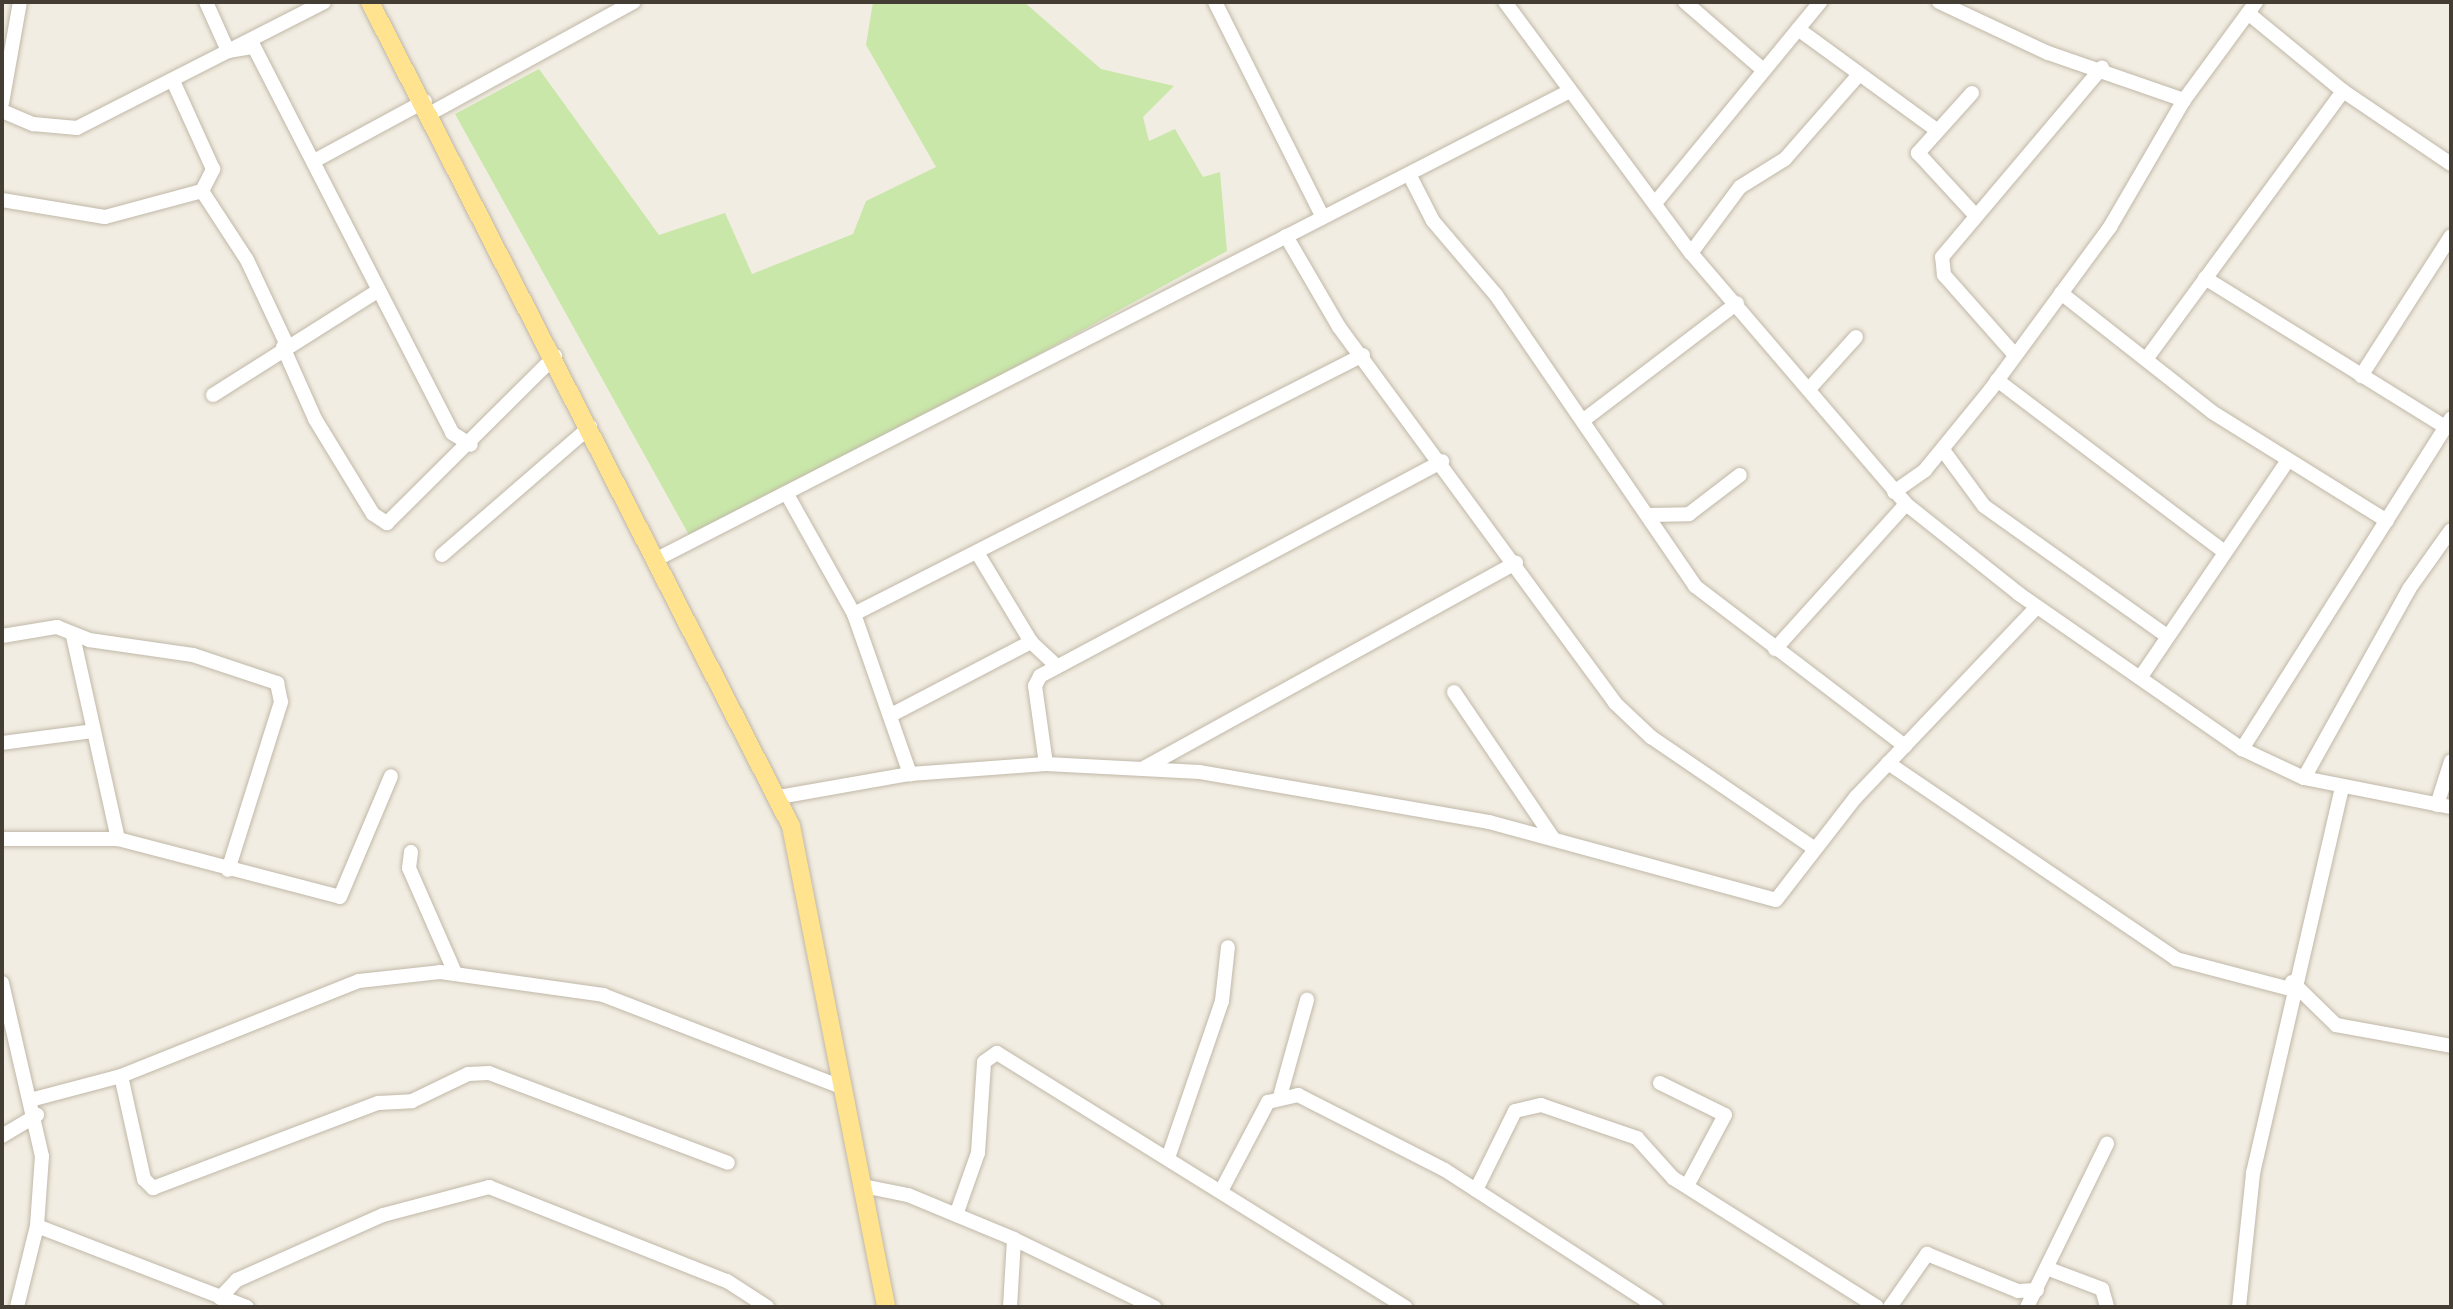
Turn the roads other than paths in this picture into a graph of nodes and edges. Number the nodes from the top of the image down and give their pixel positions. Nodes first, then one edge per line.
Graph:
1 (20, 2) edge
2 (206, 2) edge
3 (324, 2) edge
4 (370, 2) edge
5 (634, 2) edge
6 (1215, 2) edge
7 (1505, 2) edge
8 (1685, 2) edge
9 (1820, 2) edge
10 (1939, 2) edge
11 (2252, 7) edge
12 (1798, 29) junction
13 (228, 51) junction
14 (2102, 68) junction
15 (1762, 69) junction
16 (1856, 78) junction
17 (174, 83) junction
18 (1570, 91) junction
19 (2343, 91) junction
20 (1972, 93) dead end
21 (2184, 100) junction
22 (2, 103) edge
23 (428, 107) junction
24 (2, 111) edge
25 (1935, 129) junction
26 (314, 161) junction
27 (2451, 164) edge
28 (1411, 178) junction
29 (202, 191) junction
30 (2, 200) edge
31 (1656, 202) junction
32 (1975, 215) junction
33 (1322, 216) junction
34 (1286, 236) junction
35 (2451, 236) edge
36 (1691, 253) junction
37 (2205, 278) junction
38 (376, 292) junction
39 (2061, 293) junction
40 (1737, 303) junction
41 (1856, 337) dead end
42 (285, 345) junction
43 (2014, 354) junction
44 (1363, 355) junction
45 (555, 356) junction
46 (2147, 358) junction
47 (2361, 376) junction
48 (1997, 380) junction
49 (1809, 389) junction
50 (213, 395) dead end
51 (1585, 419) junction
52 (2448, 422) edge
53 (590, 427) junction
54 (471, 445) junction
55 (1943, 450) junction
56 (1442, 461) junction
57 (2287, 462) junction
58 (1740, 475) dead end
59 (1894, 492) junction
60 (788, 496) junction
61 (1906, 504) junction
62 (1650, 515) junction
63 (2387, 521) junction
64 (2451, 530) edge
65 (2223, 551) junction
66 (978, 554) junction
67 (442, 555) dead end
68 (655, 560) junction
69 (1516, 563) junction
70 (2037, 607) junction
71 (854, 614) junction
72 (2, 636) edge
73 (73, 636) junction
74 (2167, 636) junction
75 (1031, 642) junction
76 (1775, 649) junction
77 (1057, 666) junction
78 (2140, 678) junction
79 (1454, 692) dead end
80 (893, 714) junction
81 (93, 731) junction
82 (2, 743) edge
83 (1905, 746) junction
84 (2242, 749) junction
85 (2451, 761) edge
86 (1888, 763) junction
87 (1046, 764) junction
88 (1143, 768) junction
89 (910, 774) junction
90 (391, 776) dead end
91 (2304, 778) junction
92 (2342, 788) junction
93 (779, 797) junction
94 (2444, 806) edge
95 (1552, 837) junction
96 (2, 839) edge
97 (118, 839) junction
98 (1814, 848) junction
99 (411, 852) dead end
100 (228, 870) junction
101 (1228, 947) dead end
102 (455, 973) junction
103 (2, 983) edge
104 (2291, 985) junction
105 (1307, 1000) dead end
106 (2451, 1046) edge
107 (121, 1076) junction
108 (1660, 1083) dead end
109 (842, 1087) junction
110 (1281, 1093) junction
111 (34, 1099) junction
112 (37, 1115) junction
113 (2, 1136) edge
114 (2107, 1144) dead end
115 (1168, 1158) junction
116 (728, 1163) dead end
117 (1688, 1184) junction
118 (863, 1186) junction
119 (1476, 1190) junction
120 (1221, 1191) junction
121 (956, 1215) junction
122 (37, 1226) junction
123 (1014, 1239) junction
124 (2049, 1269) junction
125 (2037, 1290) junction
126 (220, 1298) junction
127 (17, 1307) edge
128 (247, 1307) edge
129 (767, 1307) edge
130 (886, 1307) edge
131 (1010, 1307) edge
132 (1154, 1307) edge
133 (1405, 1307) edge
134 (1656, 1307) edge
135 (1877, 1307) edge
136 (1890, 1307) edge
137 (2027, 1307) edge
138 (2107, 1307) edge
139 (2239, 1307) edge

1 - 22 street
2 - 13 street
3 - 13 street
4 - 23 main road
5 - 23 street
6 - 33 street
7 - 18 street
8 - 15 street
9 - 12 street
10 - 14 street
11 - 19 street
11 - 21 street
12 - 15 street
12 - 16 street
13 - 17 street
13 - 26 street
14 - 21 street
14 - 32 street
15 - 31 street
16 - 25 street
16 - 36 street
17 - 24 street
17 - 29 street
18 - 28 street
18 - 31 street
19 - 27 street
19 - 37 street
20 - 25 street
21 - 39 street
23 - 26 street
23 - 45 main road
25 - 32 street
26 - 38 street
28 - 33 street
28 - 51 street
29 - 30 street
29 - 42 street
31 - 36 street
32 - 43 street
33 - 34 street
34 - 44 street
34 - 60 street
35 - 47 street
36 - 40 street
37 - 46 street
37 - 47 street
38 - 42 street
38 - 54 street
39 - 43 street
39 - 46 street
40 - 49 street
40 - 51 street
41 - 49 street
42 - 50 street
42 - 54 street
43 - 48 street
44 - 56 street
44 - 66 street
45 - 53 main road
45 - 54 street
46 - 57 street
47 - 52 street
48 - 55 street
48 - 65 street
49 - 59 street
51 - 62 street
52 - 63 street
53 - 67 street
53 - 68 main road
55 - 59 street
55 - 74 street
56 - 69 street
56 - 77 street
57 - 63 street
57 - 65 street
58 - 62 street
59 - 61 street
60 - 68 street
60 - 71 street
61 - 70 street
61 - 76 street
62 - 76 street
63 - 84 street
64 - 91 street
65 - 74 street
66 - 71 street
66 - 75 street
68 - 93 main road
69 - 88 street
69 - 98 street
70 - 78 street
70 - 83 street
71 - 80 street
72 - 73 street
73 - 81 street
73 - 100 street
74 - 78 street
75 - 77 street
75 - 80 street
76 - 83 street
77 - 87 street
78 - 84 street
79 - 95 street
80 - 89 street
81 - 82 street
81 - 97 street
83 - 86 street
84 - 91 street
85 - 94 street
86 - 98 street
86 - 104 street
87 - 88 street
87 - 89 street
88 - 95 street
89 - 93 street
90 - 100 street
91 - 92 street
92 - 94 street
92 - 104 street
93 - 109 main road
95 - 98 street
96 - 97 street
97 - 100 street
99 - 102 street
101 - 115 street
102 - 107 street
102 - 109 street
103 - 111 street
104 - 106 street
104 - 139 street
105 - 110 street
107 - 111 street
107 - 116 street
108 - 117 street
109 - 118 main road
110 - 119 street
110 - 120 street
111 - 112 street
112 - 113 street
112 - 122 street
114 - 124 street
115 - 120 street
115 - 121 street
117 - 119 street
117 - 135 street
118 - 121 street
118 - 130 main road
119 - 134 street
120 - 133 street
121 - 123 street
122 - 126 street
122 - 127 street
123 - 131 street
123 - 132 street
124 - 125 street
124 - 138 street
125 - 136 street
125 - 137 street
126 - 128 street
126 - 129 street

